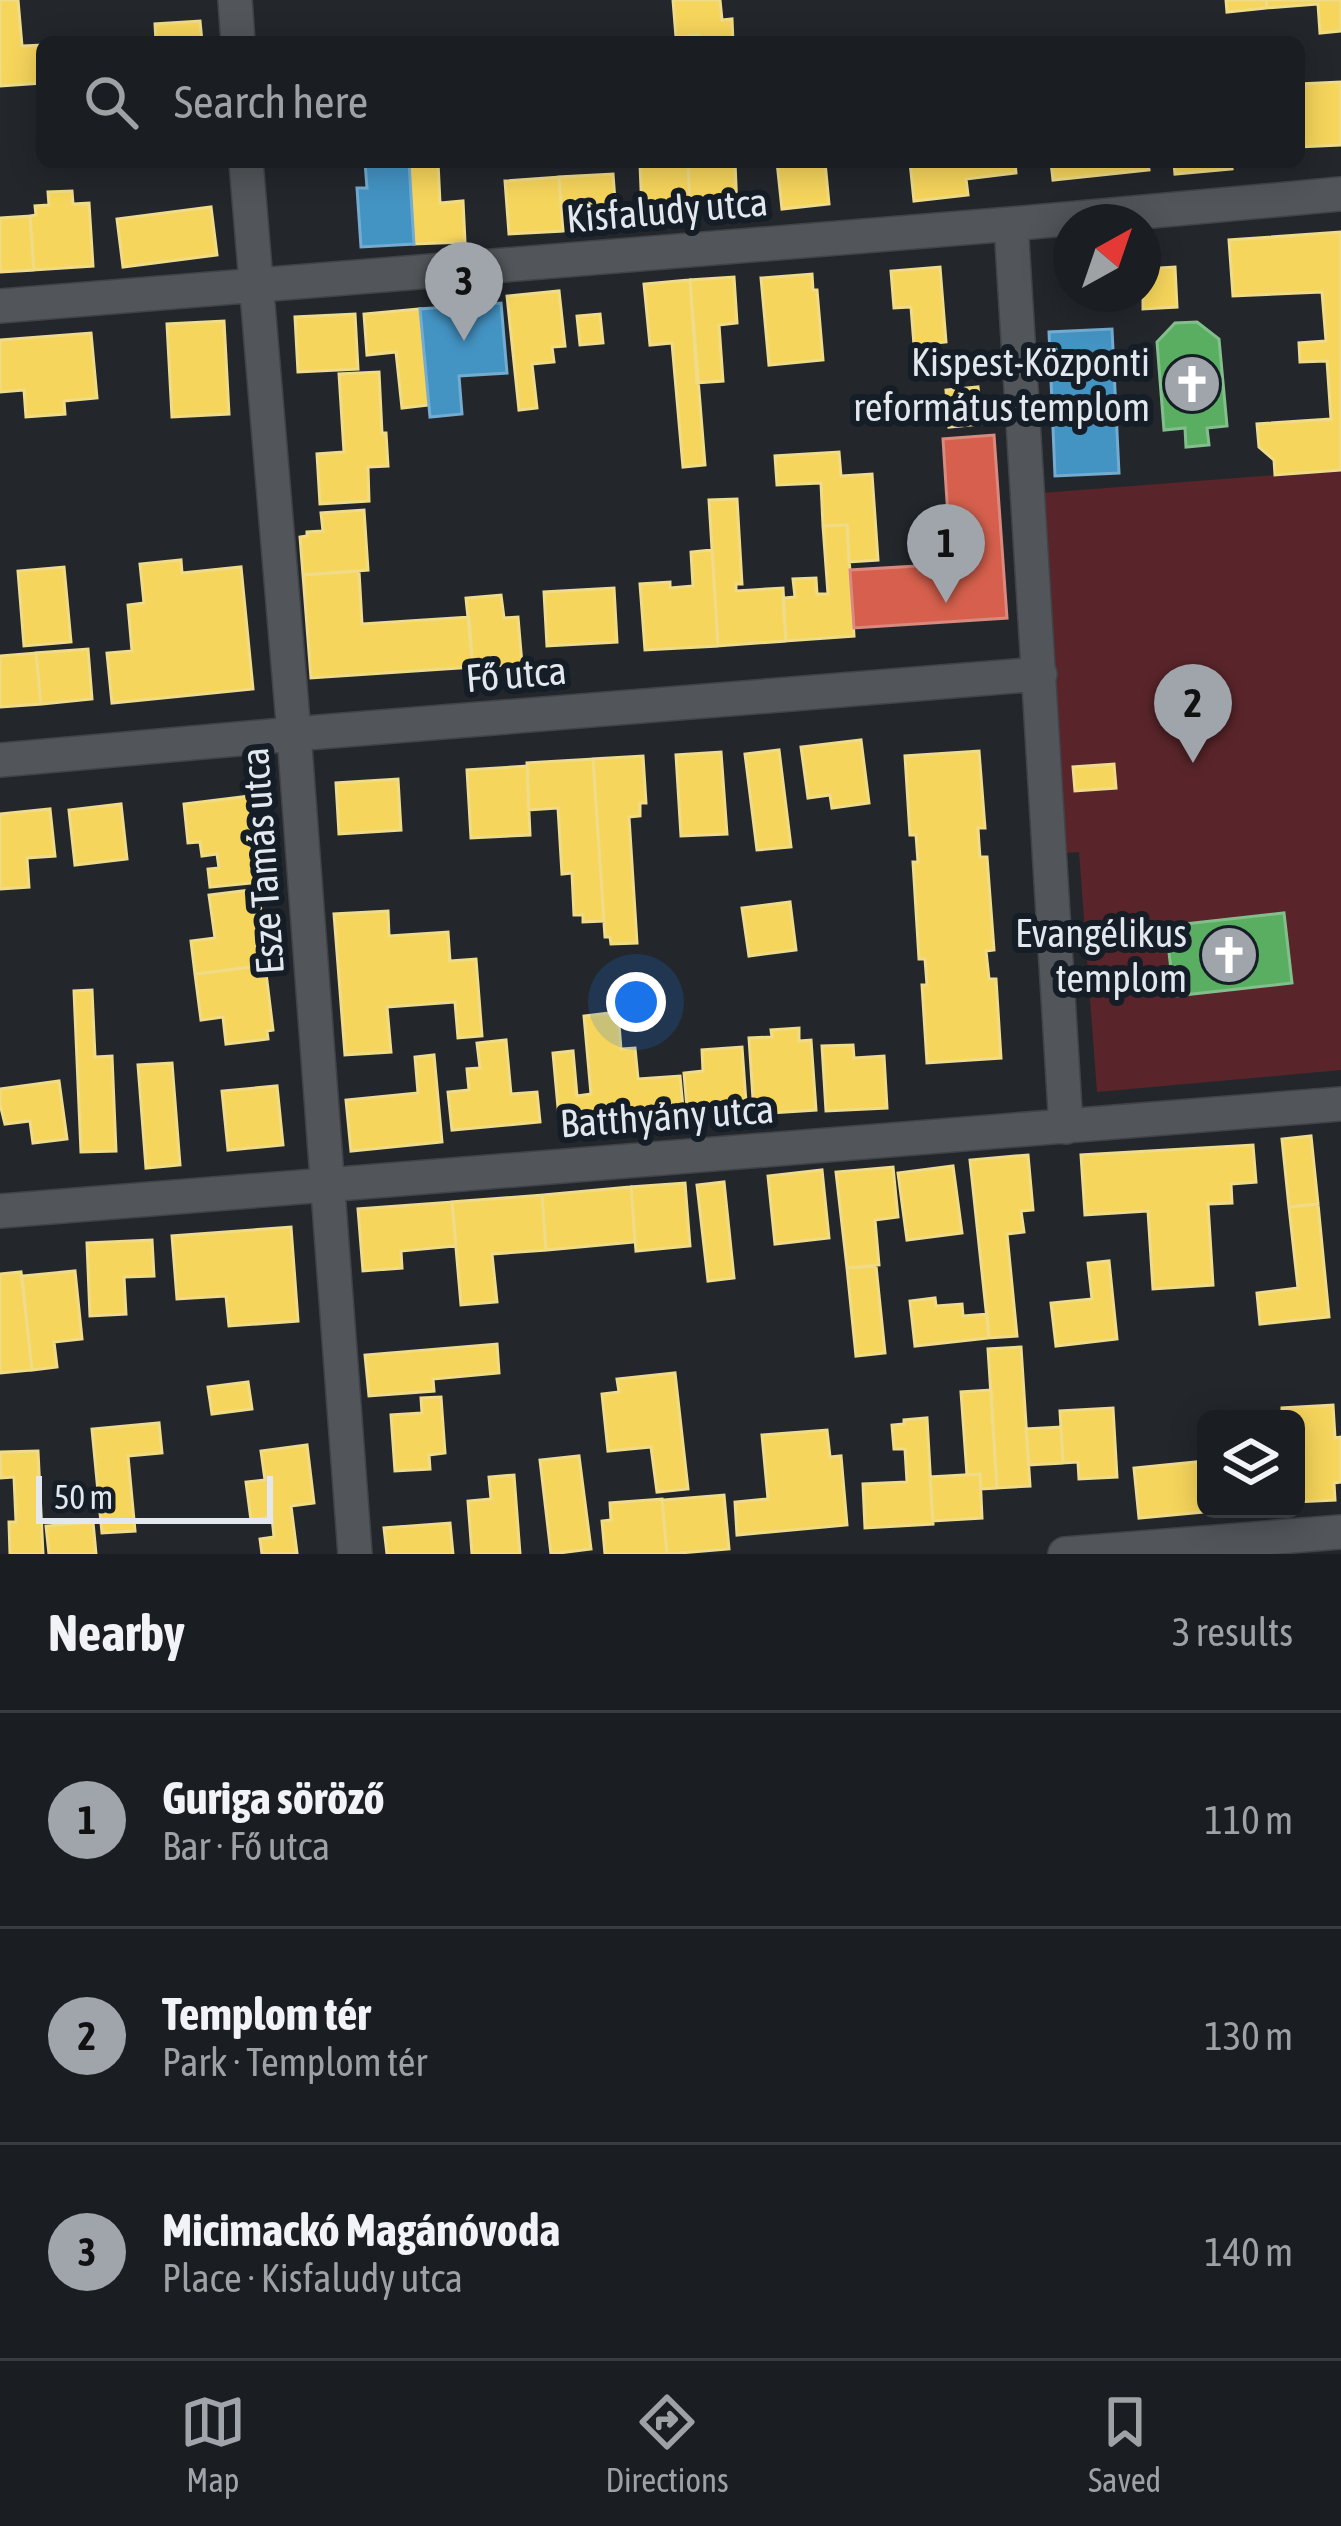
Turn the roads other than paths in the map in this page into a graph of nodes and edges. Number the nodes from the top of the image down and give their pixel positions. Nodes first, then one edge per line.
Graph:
1 (235, 0) edge
2 (238, 36) edge
3 (246, 168) edge
4 (1341, 194) edge
5 (1011, 224) junction
6 (254, 286) junction
7 (0, 306) edge
8 (1040, 674) junction
9 (295, 734) junction
10 (0, 760) edge
11 (1341, 1104) edge
12 (1066, 1127) junction
13 (328, 1184) junction
14 (0, 1211) edge
15 (1341, 1532) edge
16 (355, 1554) edge
17 (1065, 1554) edge

1 - 2 street
3 - 6 street, Esze Tamás utca
4 - 5 street, Kisfaludy utca
5 - 6 street, Kisfaludy utca
5 - 8 street
6 - 7 street, Kisfaludy utca
6 - 9 street, Esze Tamás utca
8 - 9 street, Fő utca
8 - 12 street
9 - 10 street, Fő utca
9 - 13 street, Esze Tamás utca
11 - 12 street, Batthyány utca
12 - 13 street, Batthyány utca
13 - 14 street, Batthyány utca
13 - 16 street, Esze Tamás utca
15 - 17 street

